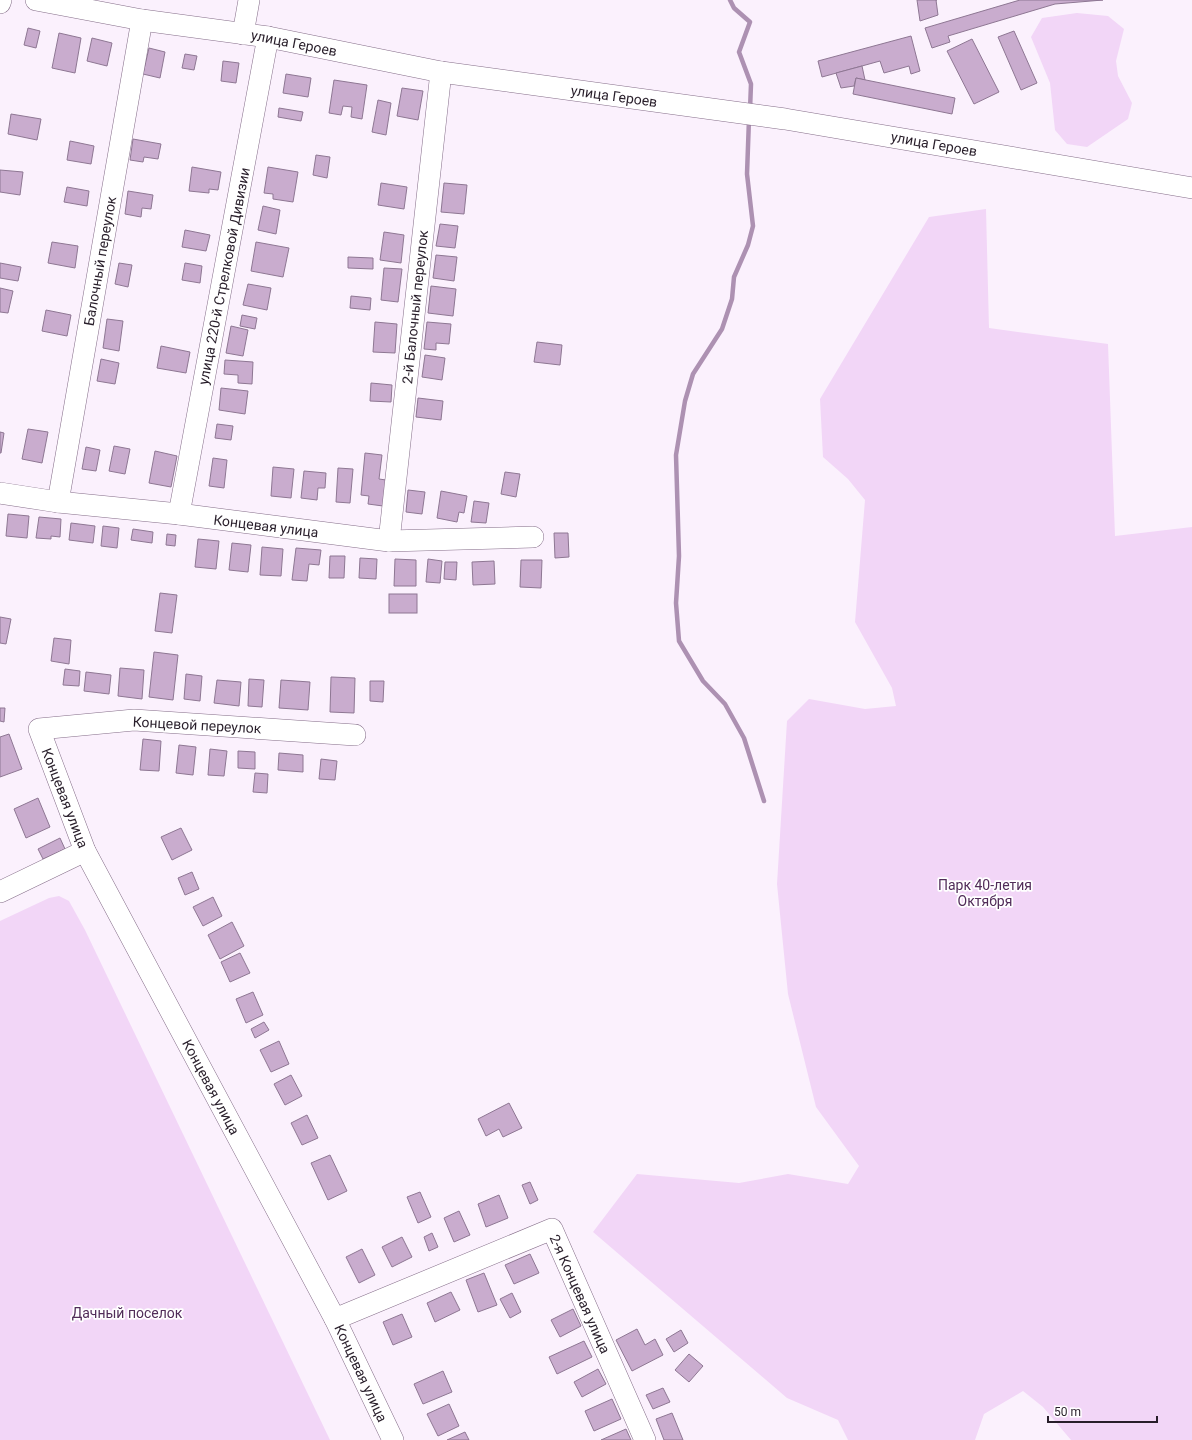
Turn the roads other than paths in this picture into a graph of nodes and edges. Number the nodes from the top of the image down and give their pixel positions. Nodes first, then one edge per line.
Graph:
1 (1, 0) edge
2 (36, 0) edge
3 (249, 0) edge
4 (0, 3) edge
5 (142, 20) junction
6 (243, 34) junction
7 (268, 37) junction
8 (441, 72) junction
9 (1192, 188) edge
10 (0, 493) edge
11 (58, 502) junction
12 (179, 514) junction
13 (533, 537) dead end
14 (389, 541) junction
15 (39, 729) joint
16 (355, 735) dead end
17 (85, 851) junction
18 (0, 892) edge
19 (336, 1320) junction
20 (393, 1440) edge
21 (645, 1440) edge

1 - 4 street
2 - 5 street, улица Героев
3 - 6 street
5 - 6 street, улица Героев
5 - 11 street, Балочный переулок
6 - 7 street, улица Героев
7 - 8 street, улица Героев
7 - 12 street, улица 220-й Стрелковой Дивизии
8 - 9 street, улица Героев
8 - 14 street, 2-й Балочный переулок
10 - 11 street, Концевая улица
11 - 12 street, Концевая улица
12 - 14 street, Концевая улица
13 - 14 street, Концевая улица
15 - 16 street, Концевой переулок
15 - 17 street, Концевая улица
17 - 18 street
17 - 19 street, Концевая улица
19 - 20 street, Концевая улица
19 - 21 street, 2-я Концевая улица

